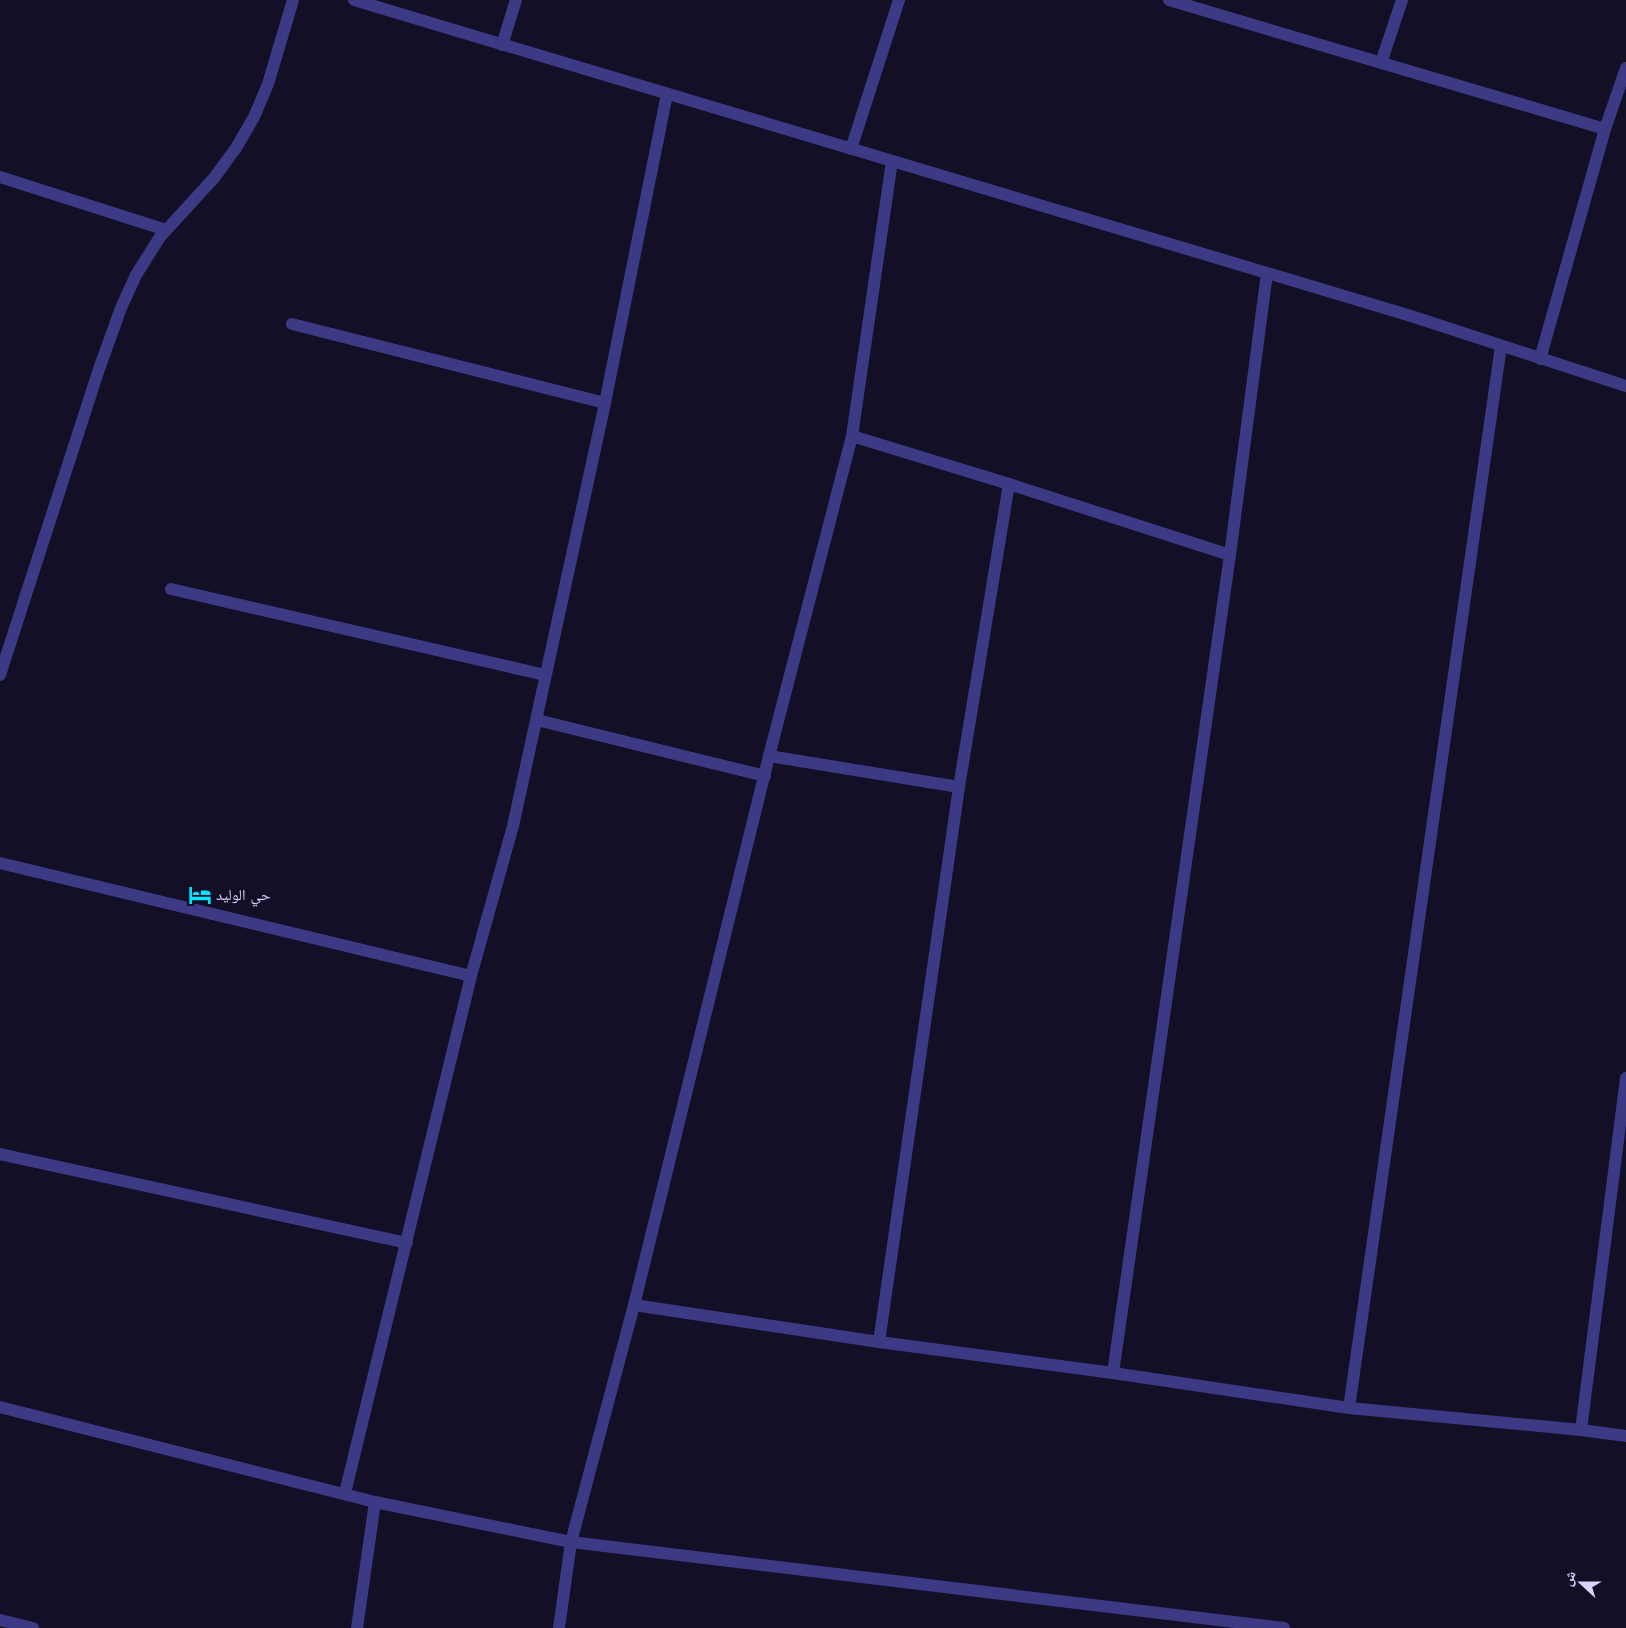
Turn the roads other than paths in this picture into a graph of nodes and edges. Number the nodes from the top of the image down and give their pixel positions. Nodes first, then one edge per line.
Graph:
1 (294, 0) edge
2 (354, 0) edge
3 (516, 0) edge
4 (900, 0) edge
5 (1170, 0) edge
6 (1402, 0) edge
7 (502, 45) junction
8 (1381, 63) junction
9 (1626, 68) edge
10 (667, 94) junction
11 (1605, 129) junction
12 (852, 149) junction
13 (892, 161) junction
14 (0, 177) edge
15 (166, 230) junction
16 (1267, 273) junction
17 (292, 324) dead end
18 (1501, 346) junction
19 (1540, 359) junction
20 (1626, 386) edge
21 (605, 403) junction
22 (852, 436) junction
23 (1009, 484) junction
24 (1230, 555) junction
25 (171, 589) dead end
26 (0, 675) edge
27 (545, 675) junction
28 (537, 720) junction
29 (770, 756) junction
30 (765, 776) junction
31 (959, 787) junction
32 (0, 863) edge
33 (471, 976) junction
34 (1626, 1078) edge
35 (0, 1154) edge
36 (406, 1243) junction
37 (634, 1305) junction
38 (878, 1342) junction
39 (1113, 1373) junction
40 (0, 1407) edge
41 (1348, 1408) junction
42 (1580, 1430) junction
43 (1626, 1436) edge
44 (345, 1493) junction
45 (375, 1502) junction
46 (571, 1542) junction
47 (0, 1620) edge
48 (33, 1628) edge
49 (357, 1628) edge
50 (559, 1628) edge
51 (1284, 1628) edge

1 - 15 street
2 - 7 street
3 - 7 street
4 - 12 street
5 - 8 street
6 - 8 street
7 - 10 street
8 - 11 street
9 - 11 street
10 - 12 street
10 - 21 street
11 - 19 street
12 - 13 street
13 - 16 street
13 - 22 street
14 - 15 street
15 - 26 street
16 - 18 street
16 - 24 street
17 - 21 street
18 - 19 street
18 - 41 street
19 - 20 street
21 - 27 street
22 - 23 street
22 - 29 street
23 - 24 street
23 - 31 street
24 - 39 street
25 - 27 street
27 - 28 street
28 - 30 street
28 - 33 street
29 - 30 street
29 - 31 street
30 - 37 street
31 - 38 street
32 - 33 street
33 - 36 street
34 - 42 street
35 - 36 street
36 - 44 street
37 - 38 street
37 - 46 street
38 - 39 street
39 - 41 street
40 - 44 street
41 - 42 street
42 - 43 street
44 - 45 street
45 - 46 street
45 - 49 street
46 - 50 street
46 - 51 street
47 - 48 street

